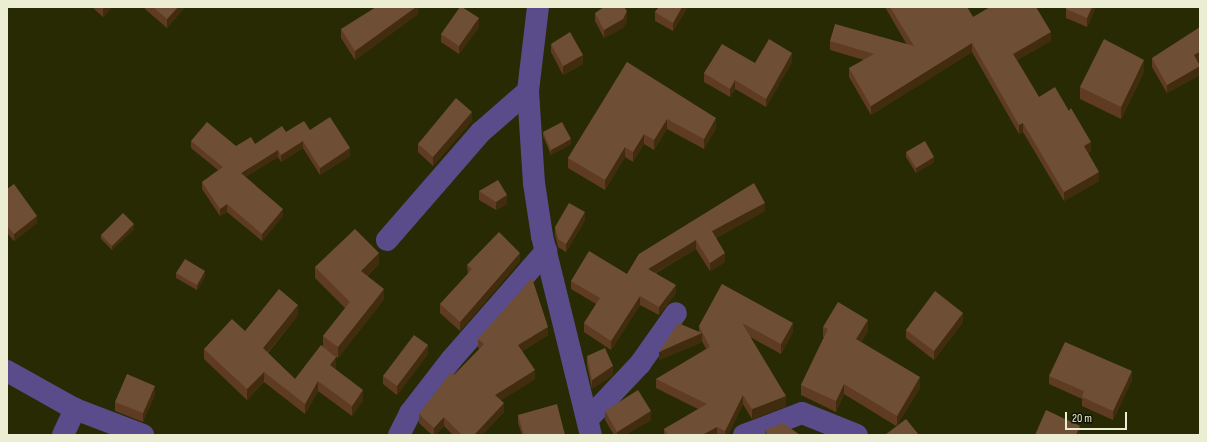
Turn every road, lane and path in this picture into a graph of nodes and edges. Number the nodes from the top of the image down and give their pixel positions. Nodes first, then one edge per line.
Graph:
1 (538, 7) edge
2 (528, 91) junction
3 (387, 240) dead end
4 (546, 251) junction
5 (676, 313) dead end
6 (7, 371) edge
7 (75, 409) junction
8 (590, 427) edge
9 (63, 435) edge
10 (143, 435) edge
11 (399, 435) edge
12 (744, 435) edge
13 (857, 435) edge

1 - 2 street
2 - 3 street
2 - 4 street
4 - 8 street
4 - 11 street
5 - 8 street
6 - 7 street
7 - 9 street
7 - 10 street
12 - 13 street

